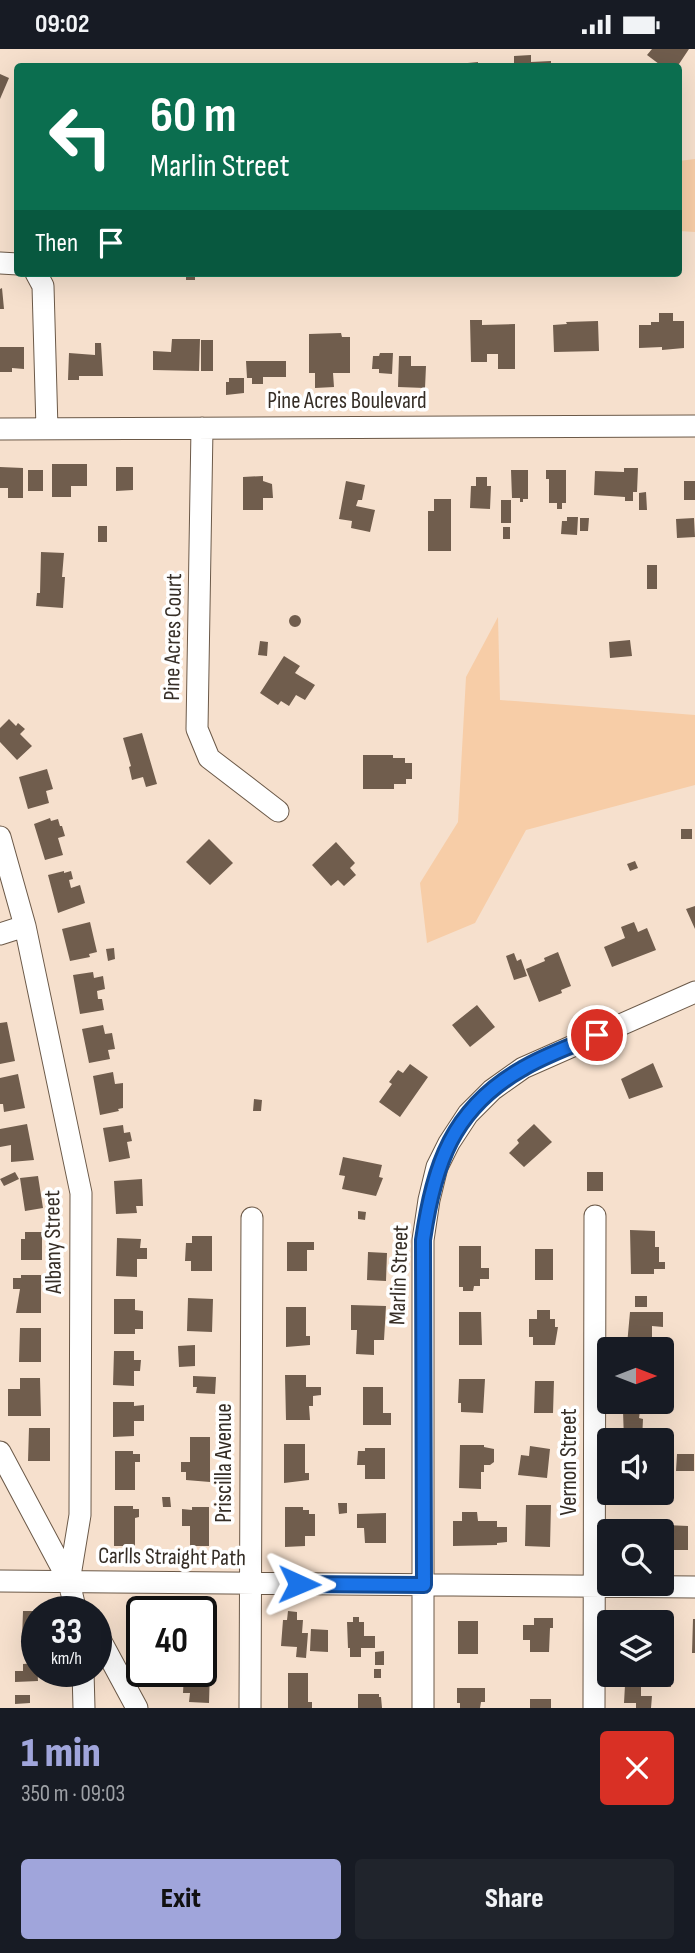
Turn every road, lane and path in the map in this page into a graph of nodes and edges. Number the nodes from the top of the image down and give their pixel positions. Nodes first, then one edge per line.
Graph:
1 (38, 277) edge
2 (695, 426) edge
3 (202, 428) junction
4 (0, 429) edge
5 (47, 429) junction
6 (278, 811) dead end
7 (0, 837) edge
8 (24, 926) junction
9 (0, 933) edge
10 (695, 992) edge
11 (596, 1216) dead end
12 (252, 1218) dead end
13 (0, 1453) edge
14 (0, 1581) edge
15 (69, 1582) junction
16 (249, 1584) junction
17 (424, 1585) junction
18 (594, 1587) junction
19 (695, 1587) edge
20 (72, 1596) edge
21 (76, 1596) edge
22 (112, 1662) edge
23 (83, 1687) edge
24 (84, 1708) edge
25 (137, 1708) edge
26 (250, 1708) edge
27 (423, 1708) edge
28 (594, 1708) edge

1 - 5 street
2 - 3 street, Pine Acres Boulevard
3 - 5 street, Pine Acres Boulevard
3 - 6 street, Pine Acres Court
4 - 5 street, Pine Acres Boulevard
7 - 8 street, Albany Street
8 - 9 street
8 - 15 street, Albany Street
10 - 17 street, Marlin Street
11 - 18 street, Vernon Street
12 - 16 street, Priscilla Avenue
13 - 15 street
14 - 15 street, Carlls Straight Path
15 - 16 street, Carlls Straight Path
15 - 20 street, Albany Street
15 - 21 street
16 - 17 street, Carlls Straight Path
16 - 26 street, Priscilla Avenue
17 - 18 street, Carlls Straight Path
17 - 27 street, Marlin Street
18 - 19 street, Carlls Straight Path
18 - 28 street, Vernon Street
22 - 25 street
23 - 24 street

